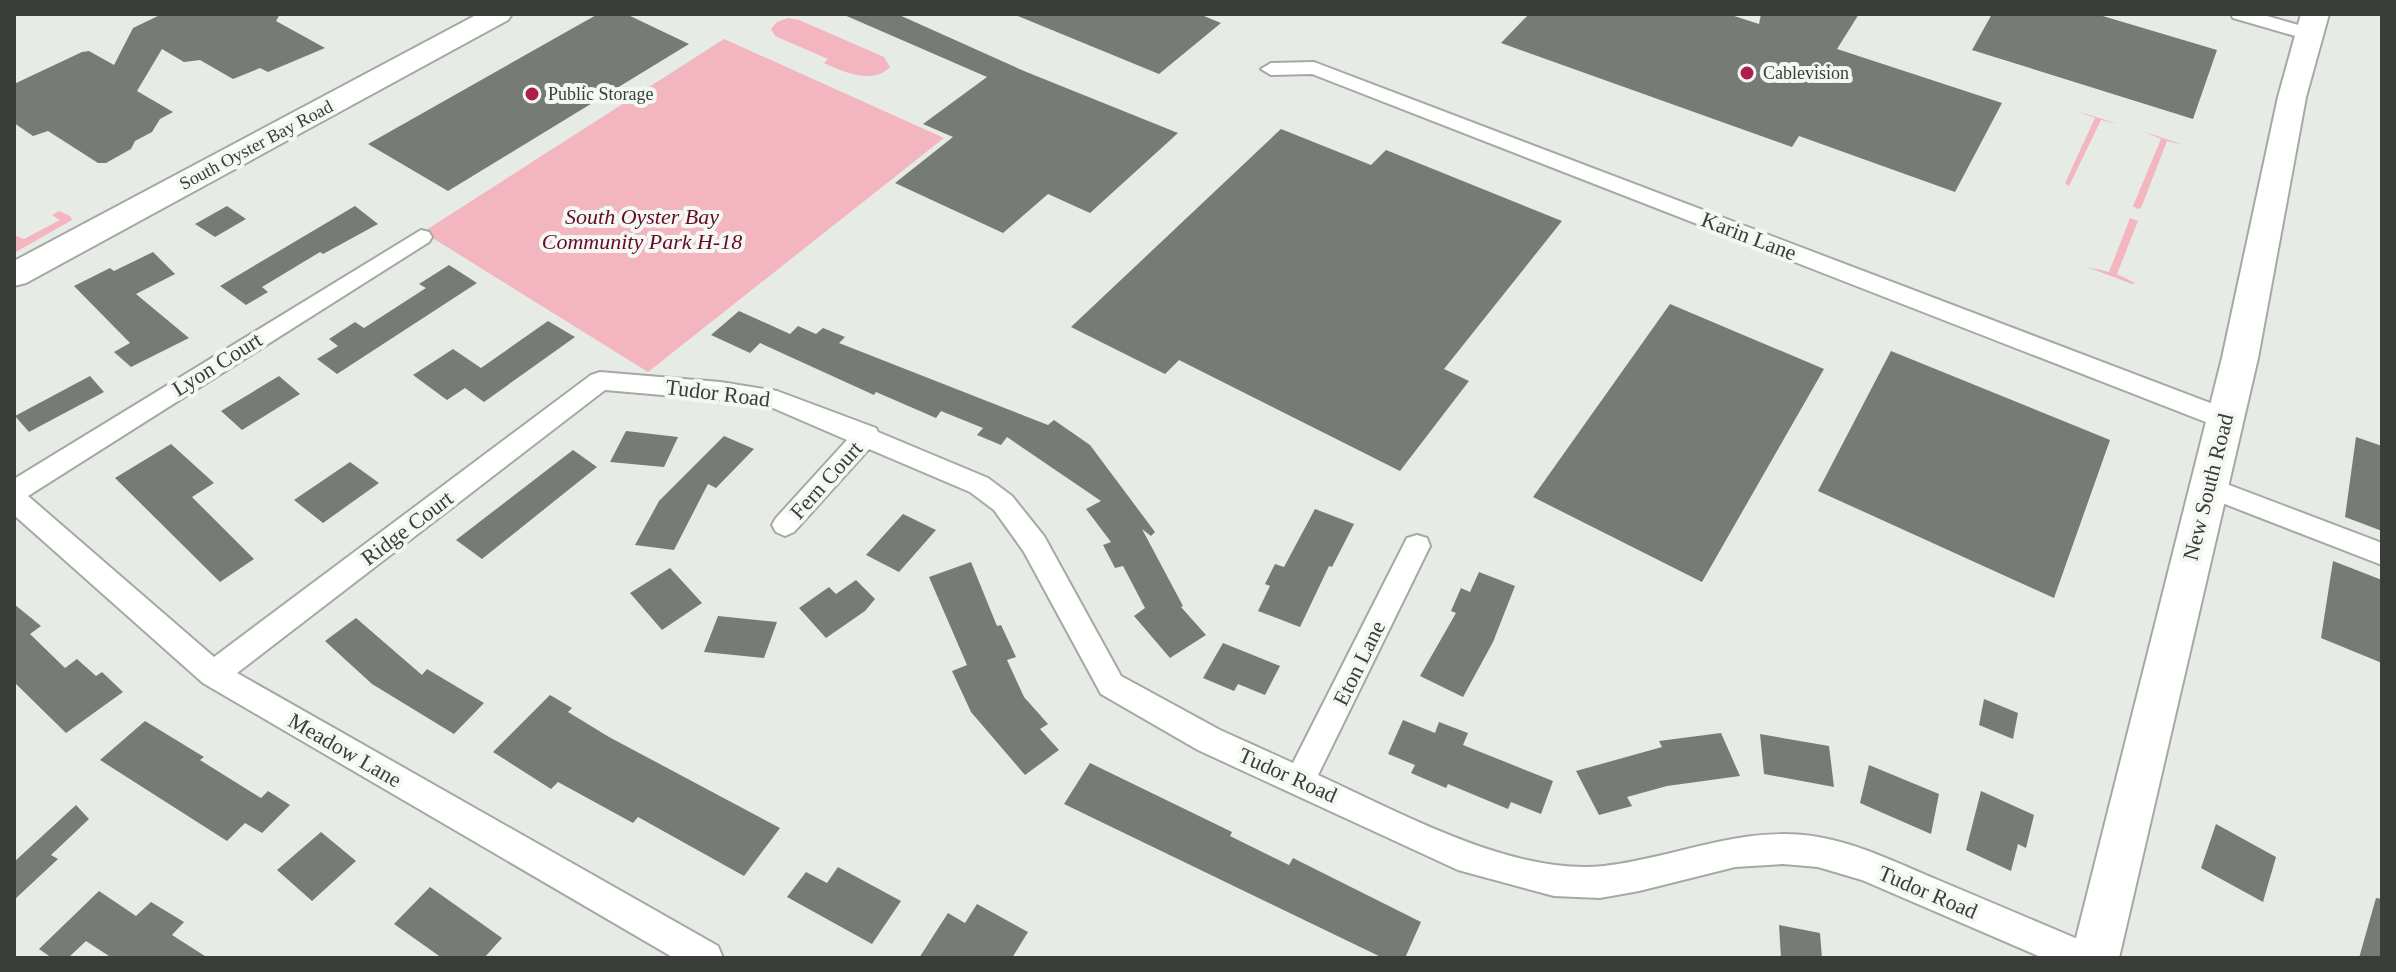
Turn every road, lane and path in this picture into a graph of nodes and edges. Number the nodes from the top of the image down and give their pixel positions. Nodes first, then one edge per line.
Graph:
1 (498, 14) edge
2 (2240, 14) edge
3 (2312, 24) edge
4 (1271, 69) dead end
5 (421, 237) dead end
6 (14, 275) edge
7 (600, 381) joint
8 (2225, 419) junction
9 (867, 435) junction
10 (2208, 487) junction
11 (14, 492) edge
12 (14, 499) edge
13 (785, 525) dead end
14 (1417, 546) dead end
15 (2382, 554) edge
16 (213, 674) junction
17 (1300, 780) junction
18 (706, 958) edge
19 (2082, 958) edge
20 (2095, 958) edge

1 - 6 street, South Oyster Bay Road
2 - 3 street
3 - 8 street, New South Road
4 - 8 street, Karin Lane
5 - 11 street, Lyon Court
7 - 9 street, Tudor Road
7 - 16 street, Ridge Court
8 - 10 street, New South Road
9 - 13 street, Fern Court
9 - 17 street, Tudor Road
10 - 15 street
10 - 20 street, New South Road
12 - 16 street, Meadow Lane
14 - 17 street, Eton Lane
16 - 18 street, Meadow Lane
17 - 19 street, Tudor Road

